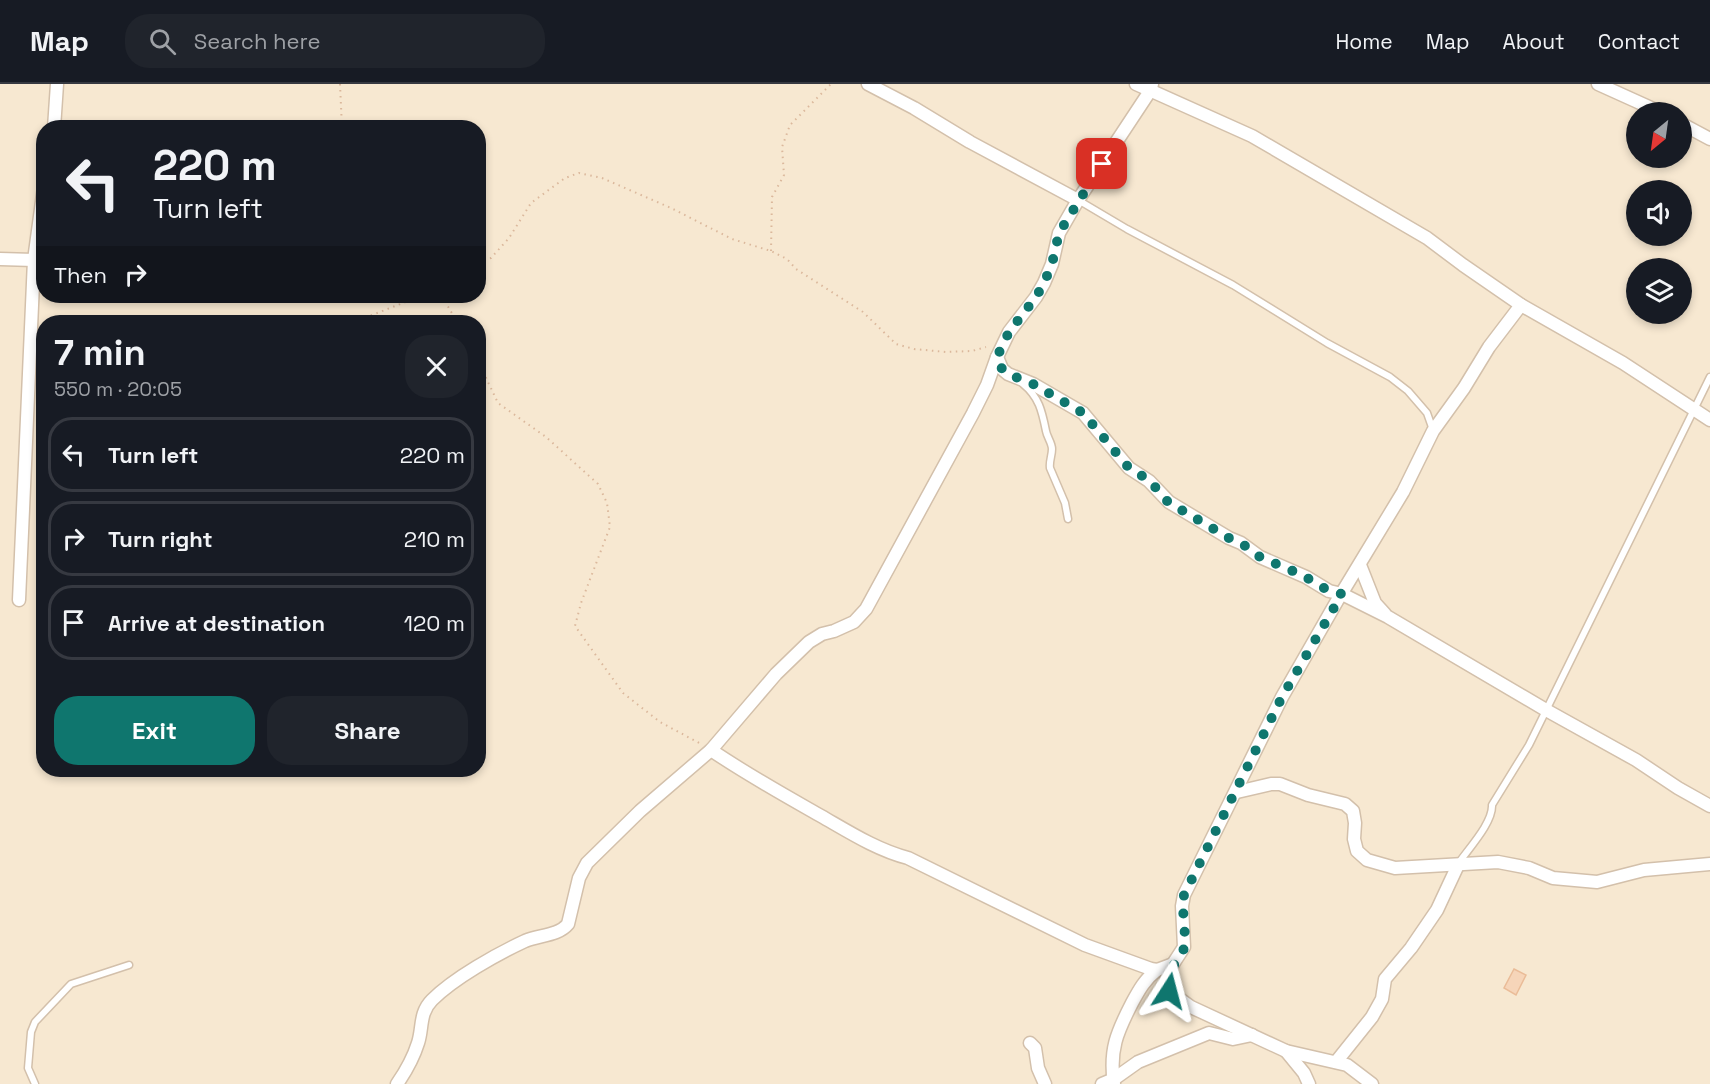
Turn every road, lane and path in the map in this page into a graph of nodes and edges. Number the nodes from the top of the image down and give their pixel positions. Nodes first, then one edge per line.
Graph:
1 (57, 84) edge
2 (340, 84) edge
3 (831, 84) edge
4 (868, 84) edge
5 (1136, 84) edge
6 (1598, 84) edge
7 (1151, 88) edge
8 (1638, 102) edge
9 (55, 120) edge
10 (342, 120) edge
11 (1692, 129) edge
12 (1710, 139) edge
13 (1078, 200) junction
14 (36, 245) edge
15 (771, 251) junction
16 (0, 259) edge
17 (486, 259) edge
18 (34, 260) junction
19 (403, 303) edge
20 (1521, 305) junction
21 (372, 315) edge
22 (1004, 343) junction
23 (997, 357) junction
24 (1710, 377) edge
25 (486, 378) edge
26 (1015, 378) junction
27 (1693, 409) junction
28 (1710, 420) edge
29 (1433, 431) junction
30 (1068, 519) dead end
31 (1360, 565) junction
32 (1342, 594) junction
33 (19, 600) dead end
34 (1388, 617) junction
35 (1546, 710) junction
36 (711, 750) junction
37 (1237, 792) junction
38 (1710, 806) edge
39 (1710, 864) edge
40 (1458, 865) junction
41 (1173, 964) junction
42 (129, 965) dead end
43 (1157, 970) junction
44 (1252, 1035) junction
45 (1030, 1043) dead end
46 (1286, 1050) junction
47 (1336, 1062) junction
48 (1110, 1082) edge
49 (35, 1084) edge
50 (397, 1084) edge
51 (1046, 1084) edge
52 (1309, 1084) edge
53 (1372, 1084) edge

1 - 9 street
2 - 10 path
3 - 15 path
4 - 13 street
5 - 7 street
6 - 8 street
7 - 13 street
7 - 20 street
11 - 12 street
13 - 22 street
13 - 29 lane
14 - 18 street
15 - 17 path
15 - 22 path
16 - 18 street
18 - 33 street
19 - 21 path
20 - 27 street
20 - 29 street
22 - 23 street
23 - 26 street
23 - 36 street
24 - 27 lane
25 - 36 path
26 - 30 lane
26 - 32 street
27 - 28 street
27 - 35 lane
29 - 31 street
31 - 32 street
31 - 34 street
32 - 34 street
32 - 37 street
34 - 35 street
35 - 38 street
35 - 40 lane
36 - 43 street
36 - 50 street
37 - 40 street
37 - 41 street
39 - 40 street
40 - 47 street
41 - 43 street
41 - 44 street
42 - 49 lane
43 - 48 street
44 - 46 street
44 - 48 street
45 - 51 street
46 - 47 street
46 - 52 street
47 - 53 street

